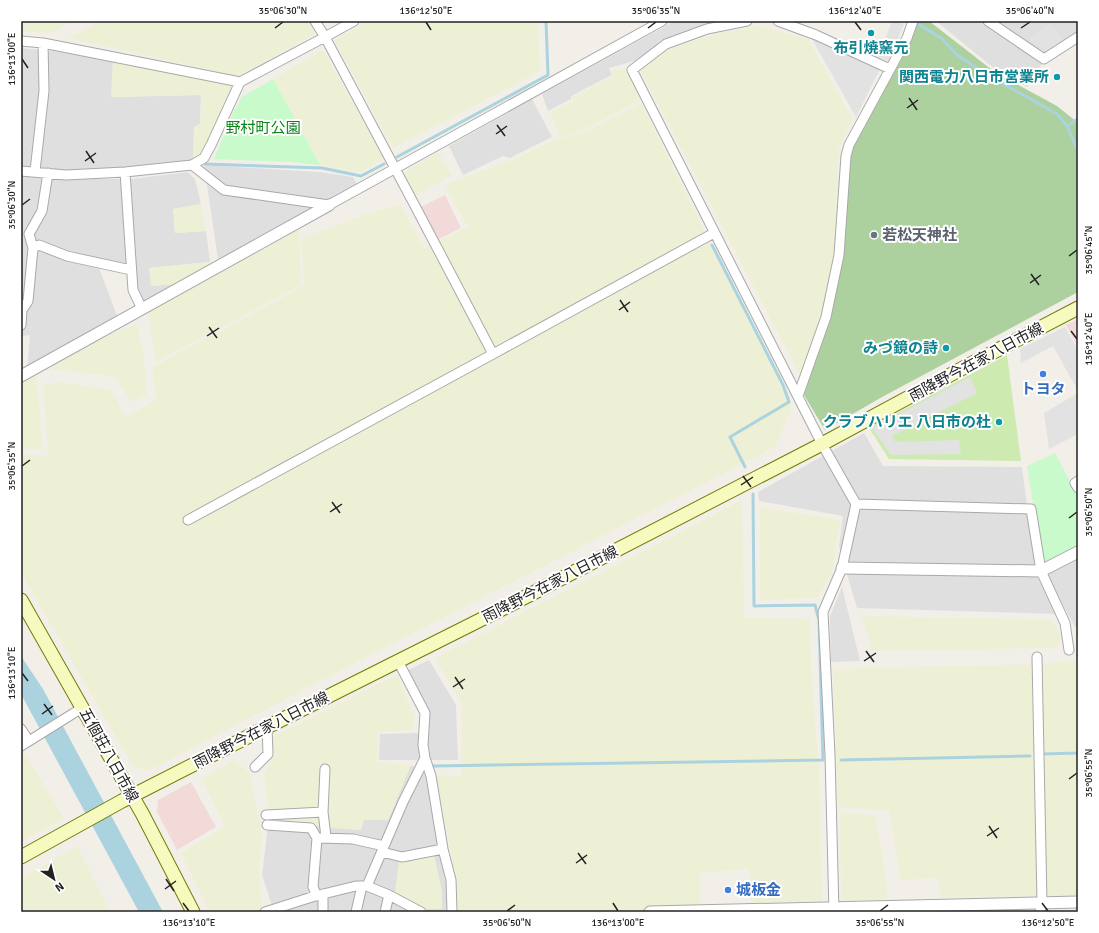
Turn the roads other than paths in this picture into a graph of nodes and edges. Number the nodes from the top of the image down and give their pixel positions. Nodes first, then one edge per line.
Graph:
1 (315, 21) edge
2 (354, 21) edge
3 (662, 21) edge
4 (747, 21) edge
5 (778, 21) edge
6 (912, 21) edge
7 (988, 21) edge
8 (324, 37) junction
9 (1078, 37) edge
10 (21, 41) edge
11 (43, 43) junction
12 (890, 69) junction
13 (240, 82) junction
14 (192, 165) junction
15 (395, 168) junction
16 (21, 171) edge
17 (35, 171) junction
18 (125, 172) junction
19 (48, 176) junction
20 (329, 205) junction
21 (25, 232) edge
22 (714, 233) junction
23 (33, 248) junction
24 (131, 270) junction
25 (1078, 308) edge
26 (142, 309) junction
27 (21, 324) edge
28 (493, 354) junction
29 (21, 368) edge
30 (21, 376) edge
31 (798, 396) junction
32 (822, 444) junction
33 (1078, 481) edge
34 (1078, 488) edge
35 (856, 504) junction
36 (188, 520) dead end
37 (1078, 552) edge
38 (842, 568) junction
39 (1041, 571) junction
40 (21, 600) edge
41 (1069, 650) dead end
42 (1037, 657) dead end
43 (398, 661) junction
44 (82, 708) junction
45 (267, 727) junction
46 (21, 729) edge
47 (25, 744) edge
48 (425, 758) junction
49 (255, 767) dead end
50 (325, 769) dead end
51 (127, 798) junction
52 (323, 812) junction
53 (266, 815) dead end
54 (267, 826) dead end
55 (322, 838) junction
56 (383, 849) junction
57 (443, 849) junction
58 (21, 857) edge
59 (364, 886) junction
60 (320, 895) junction
61 (389, 895) junction
62 (1078, 902) edge
63 (1041, 907) edge
64 (834, 910) edge
65 (193, 912) edge
66 (265, 912) edge
67 (322, 912) edge
68 (356, 912) edge
69 (385, 912) edge
70 (421, 912) edge
71 (452, 912) edge
72 (650, 912) edge

1 - 8 street
2 - 8 street
3 - 15 street
4 - 22 street
5 - 12 street
6 - 12 street
7 - 9 street
8 - 13 street
8 - 15 street
10 - 11 street
11 - 13 street
11 - 17 street
12 - 31 street
13 - 14 street
14 - 18 street
14 - 20 street
15 - 20 street
15 - 28 street
16 - 17 street
17 - 19 street
18 - 19 street
18 - 24 street
19 - 21 street
20 - 26 street
21 - 23 street
22 - 28 street
22 - 31 street
23 - 24 street
23 - 27 street
24 - 26 street
25 - 32 main road, 雨降野今在家八日市線
26 - 30 street
28 - 36 street
29 - 30 street
31 - 32 street
32 - 35 street
32 - 43 main road, 雨降野今在家八日市線
33 - 34 street
35 - 38 street
35 - 39 street
37 - 39 street
38 - 39 street
38 - 64 street
39 - 41 street
40 - 44 main road, 五個荘八日市線
42 - 63 street
43 - 45 main road, 雨降野今在家八日市線
43 - 48 street
44 - 47 street
44 - 51 main road, 五個荘八日市線
45 - 49 street
45 - 51 main road, 雨降野今在家八日市線
46 - 47 street
48 - 56 street
48 - 57 street
50 - 52 street
51 - 58 main road, 雨降野今在家八日市線
51 - 65 main road, 五個荘八日市線
52 - 53 street
52 - 55 street
54 - 55 street
55 - 56 street
55 - 60 street
56 - 57 street
56 - 59 street
57 - 71 street
59 - 60 street
59 - 61 street
59 - 68 street
60 - 66 street
60 - 67 street
61 - 69 street
61 - 70 street
62 - 63 street
63 - 64 street
64 - 72 street

